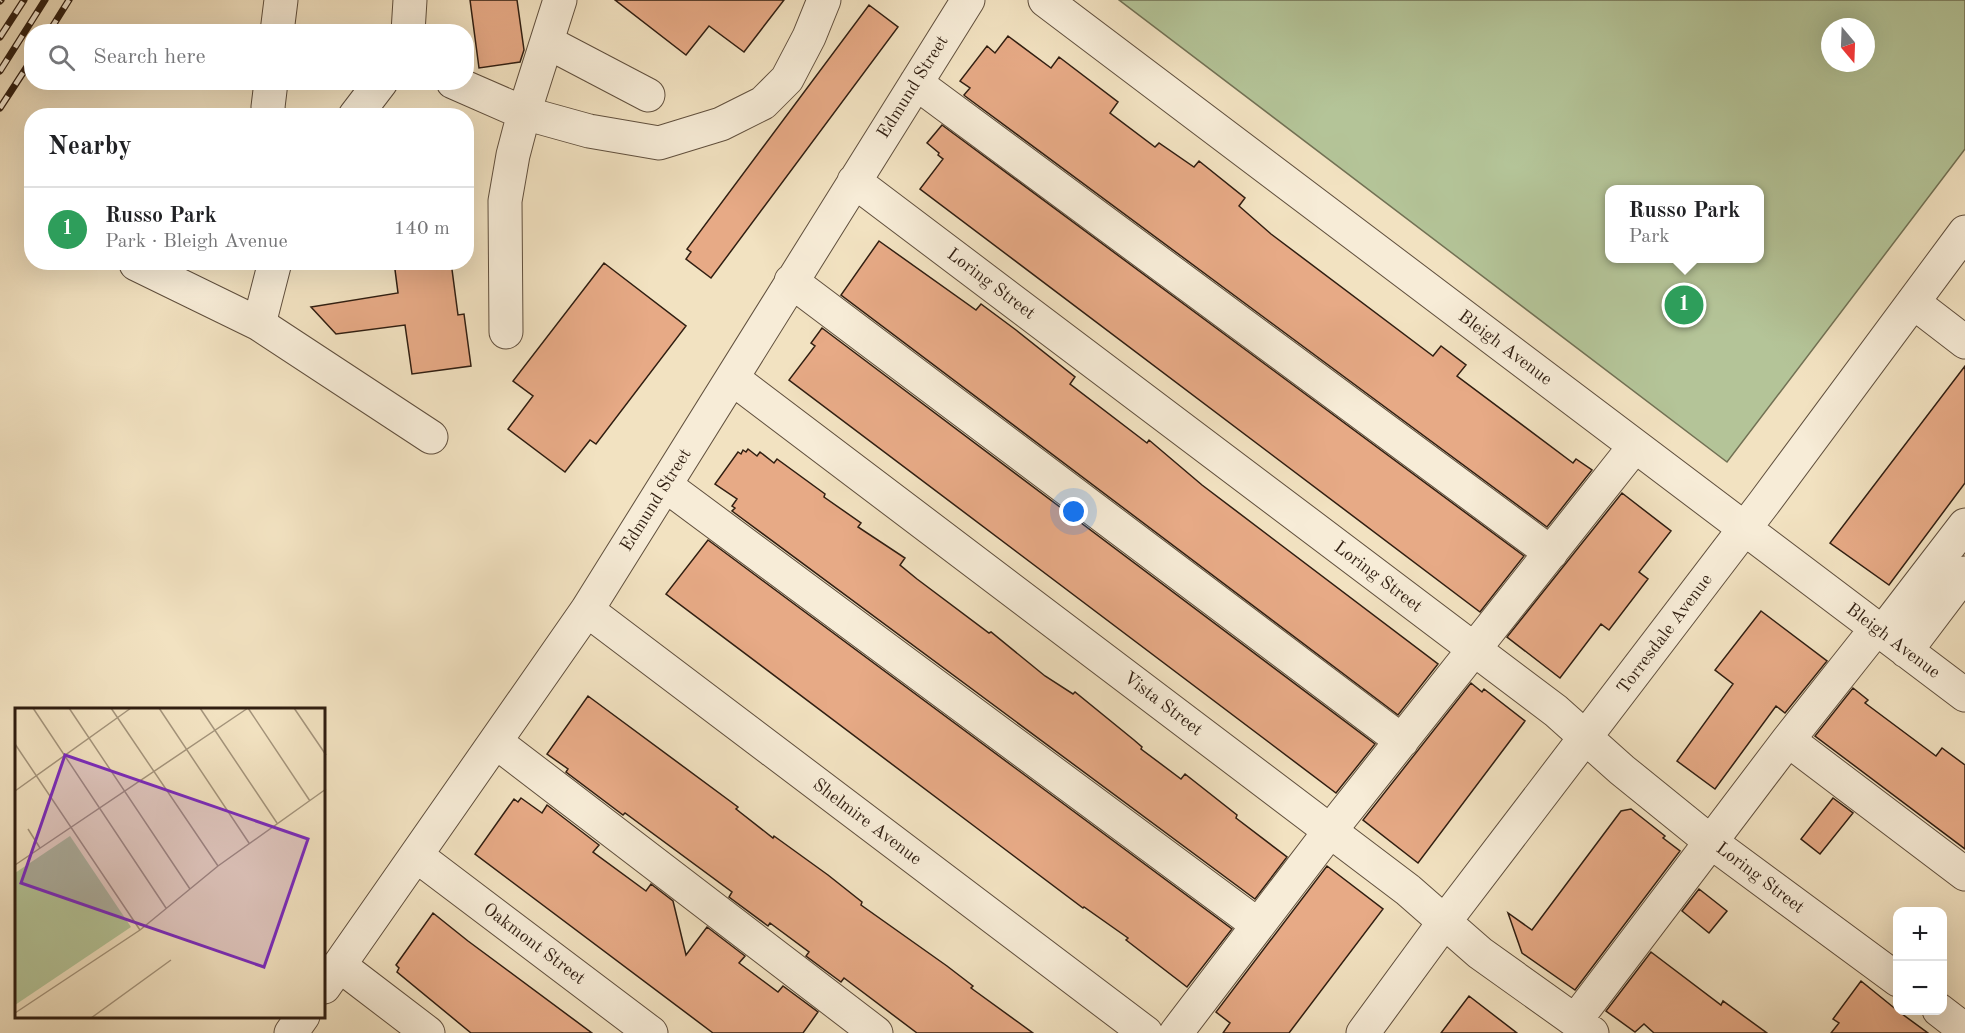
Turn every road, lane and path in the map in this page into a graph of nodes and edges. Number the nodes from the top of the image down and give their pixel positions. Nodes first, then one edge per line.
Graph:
1 (281, 0) edge
2 (410, 0) edge
3 (560, 0) edge
4 (824, 0) edge
5 (968, 0) edge
6 (1045, 0) edge
7 (278, 24) edge
8 (408, 24) edge
9 (547, 42) junction
10 (916, 83) junction
11 (270, 90) edge
12 (375, 90) edge
13 (471, 90) edge
14 (648, 95) dead end
15 (268, 108) edge
16 (360, 108) edge
17 (524, 113) junction
18 (854, 181) junction
19 (1965, 232) edge
20 (148, 270) edge
21 (273, 270) edge
22 (791, 281) junction
23 (1913, 302) junction
24 (259, 324) junction
25 (506, 332) dead end
26 (1965, 342) edge
27 (732, 378) junction
28 (431, 437) dead end
29 (1635, 446) junction
30 (665, 485) junction
31 (1965, 525) edge
32 (1744, 529) junction
33 (1551, 553) junction
34 (1965, 573) edge
35 (587, 610) junction
36 (1888, 637) junction
37 (1474, 650) junction
38 (1965, 695) edge
39 (1588, 737) junction
40 (1788, 740) junction
41 (1402, 741) junction
42 (496, 742) junction
43 (1330, 831) junction
44 (1711, 842) junction
45 (417, 856) junction
46 (1965, 874) edge
47 (1445, 921) junction
48 (1258, 925) junction
49 (331, 976) edge
50 (1893, 976) edge
51 (1944, 1015) edge
52 (302, 1018) edge
53 (1582, 1028) edge
54 (1137, 1030) edge
55 (1965, 1030) edge
56 (291, 1033) edge
57 (428, 1033) edge
58 (651, 1033) edge
59 (876, 1033) edge
60 (1176, 1033) edge
61 (1363, 1033) edge

1 - 7 street
2 - 8 street
3 - 9 street
4 - 17 street
5 - 10 street, Edmund Street
6 - 29 street, Bleigh Avenue
9 - 14 street
9 - 17 street
10 - 18 street, Edmund Street
10 - 33 street
11 - 15 street
12 - 16 street
13 - 17 street
17 - 25 street
18 - 22 street, Edmund Street
18 - 37 street, Loring Street
19 - 23 street, Torresdale Avenue
20 - 24 street
21 - 24 street
22 - 27 street, Edmund Street
22 - 41 street
23 - 26 street
23 - 32 street, Torresdale Avenue
24 - 28 street
27 - 30 street, Edmund Street
27 - 43 street, Vista Street
29 - 32 street, Bleigh Avenue
29 - 33 street
30 - 35 street, Edmund Street
30 - 48 street
31 - 36 street
32 - 36 street, Bleigh Avenue
32 - 39 street, Torresdale Avenue
33 - 37 street
34 - 36 street
35 - 42 street, Edmund Street
35 - 54 street, Shelmire Avenue
36 - 38 street, Bleigh Avenue
36 - 40 street
37 - 39 street, Loring Street
37 - 41 street
39 - 44 street, Loring Street
39 - 47 street, Torresdale Avenue
40 - 44 street
40 - 46 street
41 - 43 street
42 - 45 street, Edmund Street
42 - 59 street
43 - 47 street, Vista Street
43 - 48 street
44 - 50 street, Loring Street
44 - 53 street
45 - 49 street, Edmund Street
45 - 58 street, Oakmont Street
47 - 53 street, Vista Street
47 - 61 street, Torresdale Avenue
48 - 60 street
49 - 57 street
51 - 55 street
52 - 56 street

